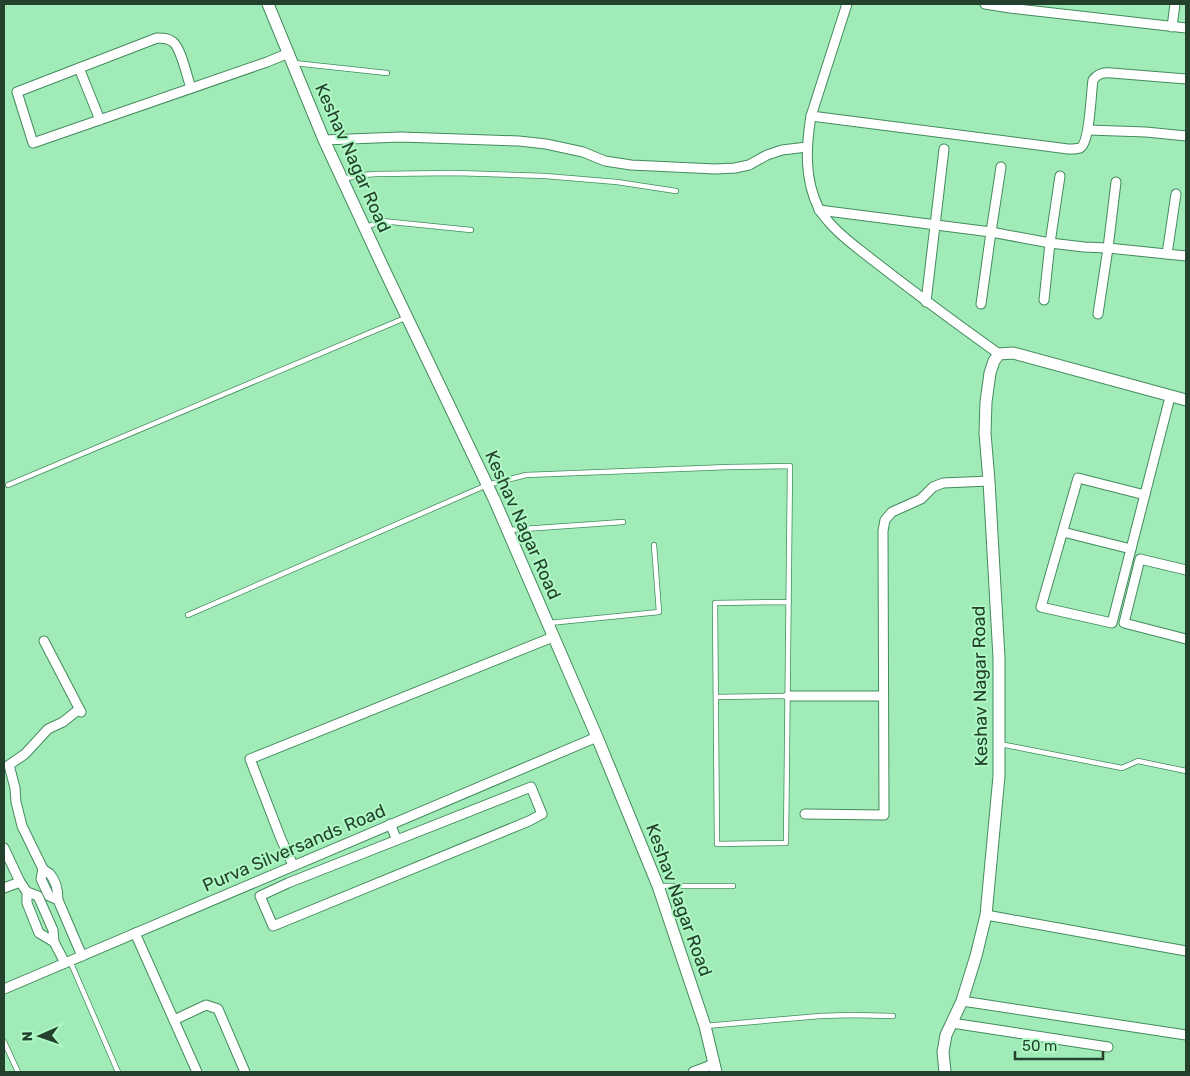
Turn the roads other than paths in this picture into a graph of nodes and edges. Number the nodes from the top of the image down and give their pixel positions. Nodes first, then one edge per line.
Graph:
1 (268, 4) edge
2 (847, 4) edge
3 (985, 4) edge
4 (1174, 4) edge
5 (1172, 27) junction
6 (1186, 28) edge
7 (291, 58) junction
8 (78, 68) junction
9 (387, 73) dead end
10 (1186, 79) edge
11 (191, 88) junction
12 (811, 116) junction
13 (100, 120) junction
14 (1088, 130) junction
15 (1186, 136) edge
16 (324, 140) junction
17 (807, 147) junction
18 (944, 149) dead end
19 (1001, 167) dead end
20 (1060, 176) dead end
21 (342, 180) junction
22 (1116, 182) dead end
23 (676, 192) dead end
24 (1176, 194) dead end
25 (819, 210) junction
26 (936, 224) junction
27 (365, 228) junction
28 (471, 230) dead end
29 (991, 232) junction
30 (1050, 244) junction
31 (1108, 248) junction
32 (1167, 254) junction
33 (1186, 256) edge
34 (1044, 300) dead end
35 (926, 302) junction
36 (981, 304) dead end
37 (1098, 314) dead end
38 (407, 317) junction
39 (999, 354) junction
40 (1170, 396) junction
41 (1186, 400) edge
42 (989, 481) junction
43 (8, 485) dead end
44 (487, 485) junction
45 (1145, 495) junction
46 (623, 522) dead end
47 (507, 530) junction
48 (1063, 532) junction
49 (654, 546) dead end
50 (1131, 549) junction
51 (1186, 570) edge
52 (789, 602) junction
53 (188, 615) dead end
54 (548, 624) junction
55 (553, 637) junction
56 (1186, 639) edge
57 (44, 641) dead end
58 (788, 696) junction
59 (884, 696) junction
60 (716, 697) junction
61 (597, 737) junction
62 (999, 744) junction
63 (1186, 770) edge
64 (805, 814) dead end
65 (390, 824) junction
66 (396, 840) junction
67 (4, 848) edge
68 (6, 859) edge
69 (293, 865) junction
70 (20, 882) junction
71 (658, 886) junction
72 (733, 886) dead end
73 (4, 888) edge
74 (27, 892) junction
75 (986, 915) junction
76 (134, 933) junction
77 (54, 942) junction
78 (1186, 951) edge
79 (82, 956) junction
80 (67, 962) junction
81 (4, 989) edge
82 (962, 1001) junction
83 (893, 1016) dead end
84 (174, 1020) junction
85 (952, 1023) junction
86 (706, 1026) junction
87 (1186, 1035) edge
88 (5, 1045) edge
89 (1108, 1048) dead end
90 (715, 1068) edge
91 (18, 1072) edge
92 (118, 1072) edge
93 (198, 1072) edge
94 (245, 1072) edge
95 (693, 1072) edge
96 (945, 1072) edge

1 - 7 street, Keshav Nagar Road
2 - 12 street
3 - 5 street
4 - 5 street
5 - 6 street
7 - 9 lane
7 - 11 street
7 - 16 street, Keshav Nagar Road
8 - 11 street
8 - 13 street
8 - 13 street
10 - 14 street
11 - 13 street
12 - 14 street
12 - 17 street
14 - 15 street
16 - 17 street
16 - 21 street, Keshav Nagar Road
17 - 25 street
18 - 26 street
19 - 29 street
20 - 30 street
21 - 23 lane
21 - 27 street, Keshav Nagar Road
22 - 31 street
24 - 32 street
25 - 26 street
25 - 35 street
26 - 29 street
26 - 35 street
27 - 28 lane
27 - 38 street, Keshav Nagar Road
29 - 30 street
29 - 36 street
30 - 31 street
30 - 34 street
31 - 32 street
31 - 37 street
32 - 33 street
35 - 39 street
38 - 43 lane
38 - 44 street, Keshav Nagar Road
39 - 40 street
39 - 42 street, Keshav Nagar Road
40 - 41 street
40 - 45 street
42 - 59 street
42 - 62 street, Keshav Nagar Road
44 - 47 street, Keshav Nagar Road
44 - 52 lane
44 - 53 lane
45 - 48 street
45 - 50 street
46 - 47 lane
47 - 54 street, Keshav Nagar Road
48 - 50 street
48 - 50 street
49 - 54 lane
51 - 56 street
52 - 58 lane
52 - 60 lane
54 - 55 street, Keshav Nagar Road
55 - 61 street, Keshav Nagar Road
55 - 69 street
57 - 79 street
58 - 59 street
58 - 60 lane
58 - 60 lane
59 - 64 street
61 - 65 street, Purva Silversands Road
61 - 71 street, Keshav Nagar Road
62 - 63 lane
62 - 75 street, Keshav Nagar Road
65 - 66 street
65 - 69 street, Purva Silversands Road
66 - 66 street
67 - 68 street
68 - 70 street
69 - 76 street, Purva Silversands Road
70 - 73 street
70 - 74 street
71 - 72 lane
71 - 86 street, Keshav Nagar Road
74 - 77 street
74 - 77 street
75 - 78 street
75 - 82 street, Keshav Nagar Road
76 - 79 street, Purva Silversands Road
76 - 84 street
77 - 80 street
79 - 80 street, Purva Silversands Road
80 - 81 street, Purva Silversands Road
80 - 92 lane
82 - 85 street, Keshav Nagar Road
82 - 87 street
83 - 86 lane
84 - 93 street
84 - 94 street
85 - 89 street
85 - 96 street, Keshav Nagar Road
86 - 90 street, Keshav Nagar Road
88 - 91 lane
90 - 95 street

